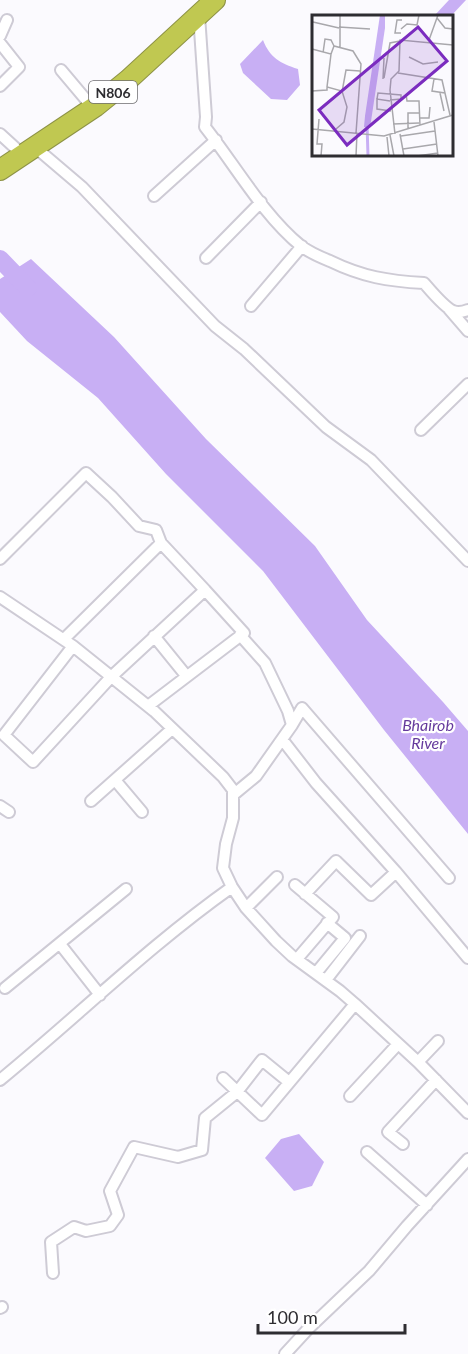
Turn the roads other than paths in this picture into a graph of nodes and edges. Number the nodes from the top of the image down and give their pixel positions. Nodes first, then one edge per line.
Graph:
1 (215, 0) edge
2 (199, 15) junction
3 (7, 20) dead end
4 (0, 36) edge
5 (0, 43) edge
6 (61, 70) dead end
7 (0, 86) edge
8 (93, 108) junction
9 (0, 134) edge
10 (216, 140) junction
11 (29, 151) junction
12 (0, 170) edge
13 (154, 196) dead end
14 (261, 202) junction
15 (302, 246) junction
16 (206, 258) dead end
17 (250, 306) dead end
18 (447, 306) junction
19 (468, 310) edge
20 (468, 331) edge
21 (468, 384) edge
22 (421, 430) dead end
23 (161, 543) junction
24 (0, 559) edge
25 (468, 561) edge
26 (205, 590) junction
27 (0, 597) edge
28 (154, 636) junction
29 (240, 636) junction
30 (69, 642) junction
31 (184, 673) dead end
32 (111, 676) junction
33 (148, 706) junction
34 (292, 725) junction
35 (172, 729) junction
36 (285, 743) dead end
37 (115, 780) junction
38 (233, 795) junction
39 (91, 801) dead end
40 (142, 812) dead end
41 (396, 872) junction
42 (277, 877) dead end
43 (449, 878) dead end
44 (295, 885) dead end
45 (232, 887) junction
46 (126, 890) dead end
47 (305, 894) junction
48 (246, 908) junction
49 (327, 923) junction
50 (360, 936) dead end
51 (60, 944) junction
52 (468, 958) edge
53 (297, 960) junction
54 (316, 973) junction
55 (326, 980) junction
56 (5, 988) dead end
57 (100, 995) junction
58 (356, 1004) junction
59 (438, 1041) dead end
60 (398, 1044) junction
61 (418, 1062) junction
62 (223, 1078) dead end
63 (0, 1080) edge
64 (436, 1080) junction
65 (289, 1082) junction
66 (237, 1092) junction
67 (350, 1096) dead end
68 (468, 1113) edge
69 (403, 1144) dead end
70 (367, 1152) dead end
71 (468, 1159) edge
72 (427, 1205) junction
73 (53, 1273) dead end
74 (286, 1354) edge

1 - 2 highway, N806
2 - 8 highway, N806
2 - 10 street
3 - 4 street
5 - 7 street
6 - 8 street
8 - 11 highway, N806
9 - 11 street
10 - 13 street
10 - 14 street
11 - 12 highway, N806
11 - 25 street
14 - 15 street
14 - 16 street
15 - 17 street
15 - 18 street
18 - 19 street
18 - 20 street
21 - 22 street
23 - 24 street
23 - 26 street
23 - 30 street
26 - 28 street
26 - 29 street
27 - 30 street
28 - 31 street
28 - 32 street
29 - 33 street
29 - 34 street
30 - 32 street
30 - 32 street
32 - 33 street
33 - 35 street
34 - 38 street
34 - 43 street
35 - 37 street
35 - 38 street
36 - 41 street
37 - 39 street
37 - 40 street
38 - 45 street
41 - 47 street
41 - 52 street
42 - 48 street
44 - 47 street
45 - 48 street
45 - 57 street
46 - 51 street
47 - 49 street
48 - 53 street
49 - 53 street
49 - 54 street
50 - 55 street
51 - 56 street
51 - 57 street
53 - 54 street
54 - 55 street
55 - 58 street
57 - 63 street
58 - 60 street
58 - 65 street
59 - 61 street
60 - 61 street
60 - 67 street
61 - 64 street
62 - 66 street
64 - 68 street
64 - 69 street
65 - 66 street
65 - 66 street
66 - 73 street
70 - 72 street
71 - 72 street
72 - 74 street

